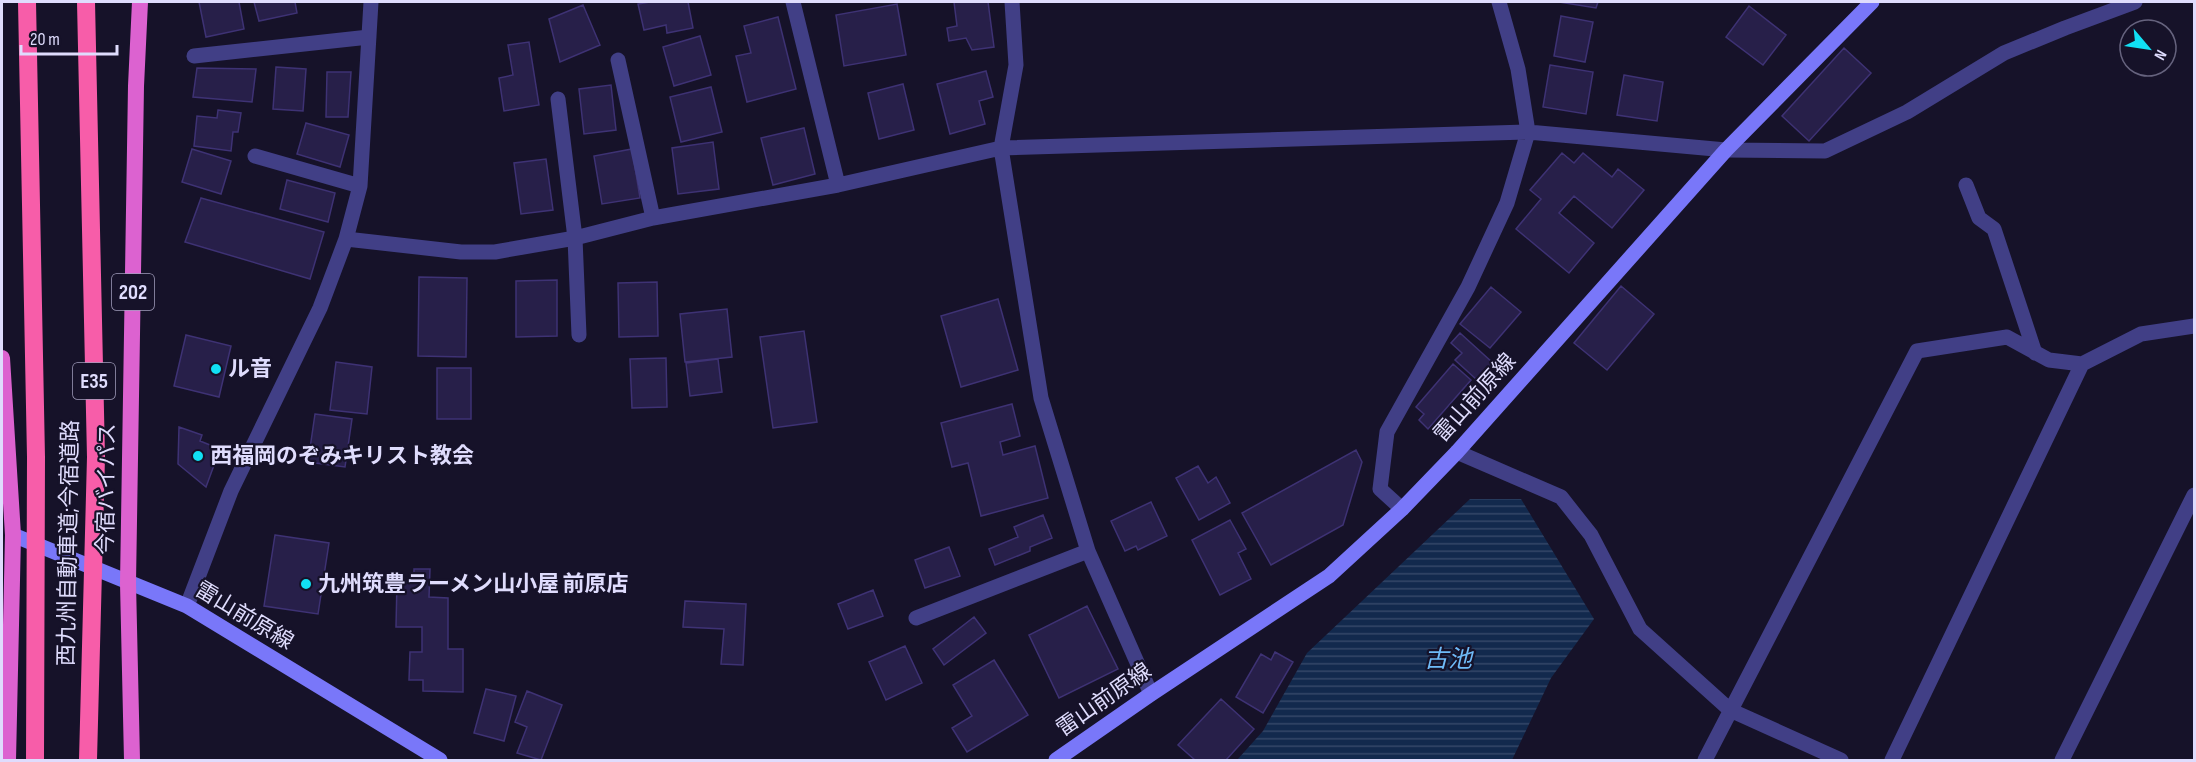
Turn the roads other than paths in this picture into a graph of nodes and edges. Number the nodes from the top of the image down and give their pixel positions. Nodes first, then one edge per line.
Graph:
1 (27, 2) edge
2 (86, 2) edge
3 (140, 2) edge
4 (371, 2) edge
5 (793, 2) edge
6 (1012, 2) edge
7 (1499, 2) edge
8 (1872, 2) edge
9 (2135, 2) edge
10 (369, 38) junction
11 (194, 56) dead end
12 (618, 60) dead end
13 (558, 99) dead end
14 (1528, 132) junction
15 (1001, 148) junction
16 (1726, 150) junction
17 (255, 156) dead end
18 (838, 185) junction
19 (1966, 185) dead end
20 (360, 186) junction
21 (653, 218) junction
22 (575, 238) junction
23 (346, 239) junction
24 (2194, 326) edge
25 (579, 335) dead end
26 (2035, 353) junction
27 (2, 358) edge
28 (2082, 364) junction
29 (1457, 452) junction
30 (2194, 495) edge
31 (1402, 509) junction
32 (13, 535) junction
33 (1088, 550) junction
34 (128, 583) junction
35 (187, 606) junction
36 (916, 618) dead end
37 (1151, 694) junction
38 (1730, 710) junction
39 (8, 760) edge
40 (35, 760) edge
41 (88, 760) edge
42 (132, 760) edge
43 (440, 760) edge
44 (1056, 760) edge
45 (1705, 760) edge
46 (1841, 760) edge
47 (1892, 760) edge
48 (2062, 760) edge

1 - 40 highway, 西九州自動車道;今宿道路, bridge
2 - 41 highway, 西九州自動車道;今宿道路 / E35, bridge
3 - 34 highway, 今宿バイパス / 202
4 - 10 street
5 - 18 street
6 - 15 street
7 - 14 street
8 - 16 main road, 雷山前原線
9 - 16 street
10 - 11 street
10 - 20 street
12 - 21 street
13 - 22 street
14 - 15 street
14 - 16 street
14 - 31 street
15 - 18 street
15 - 33 street
16 - 29 main road, 雷山前原線
17 - 20 street
18 - 21 street
19 - 26 street
20 - 23 street
21 - 22 street
22 - 23 street
22 - 25 street
23 - 35 street
24 - 28 street
26 - 28 street
26 - 38 street
27 - 32 highway
28 - 47 street
29 - 31 main road, 雷山前原線
29 - 38 street
30 - 48 street
31 - 37 main road, 雷山前原線
32 - 34 main road, 雷山前原線
32 - 39 highway
33 - 36 street
33 - 37 street
34 - 35 main road, 雷山前原線
34 - 42 highway, 今宿バイパス / 202
35 - 43 main road, 雷山前原線
37 - 44 main road, 雷山前原線
38 - 45 street
38 - 46 street

